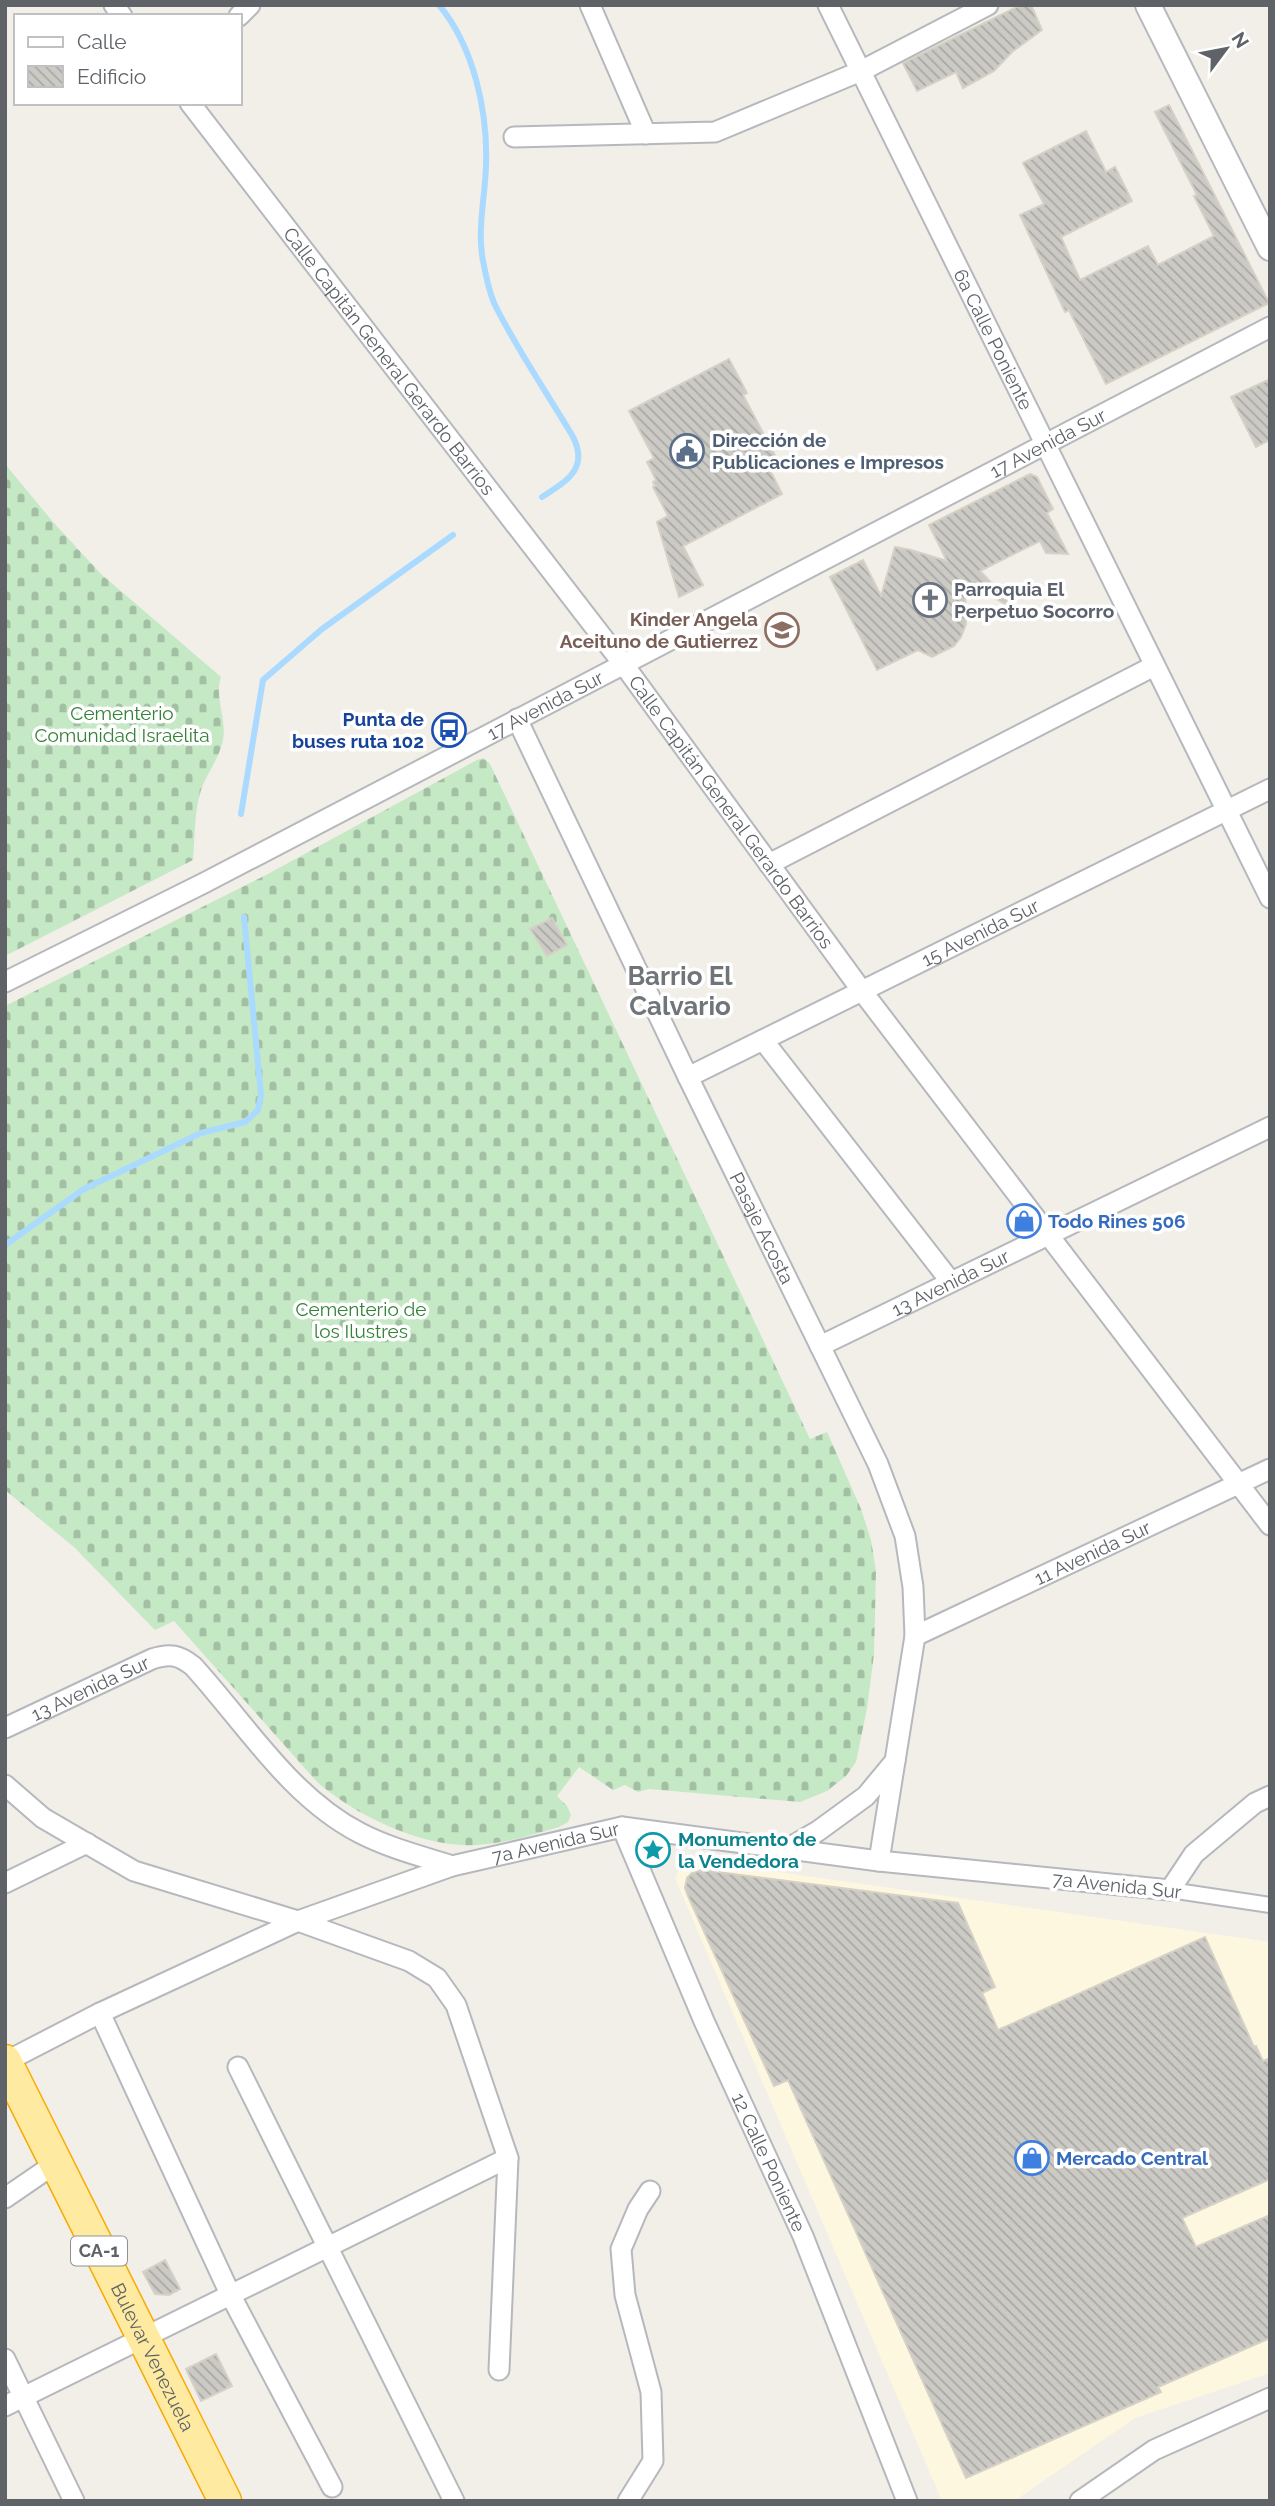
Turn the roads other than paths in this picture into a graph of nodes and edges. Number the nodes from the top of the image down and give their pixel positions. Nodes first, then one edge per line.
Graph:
1 (590, 5) edge
2 (828, 5) edge
3 (988, 5) edge
4 (1148, 5) edge
5 (861, 71) junction
6 (192, 105) edge
7 (646, 134) junction
8 (514, 137) dead end
9 (1270, 248) edge
10 (1270, 327) edge
11 (1046, 443) junction
12 (624, 665) junction
13 (1154, 667) junction
14 (517, 719) junction
15 (1270, 789) edge
16 (1226, 811) junction
17 (769, 864) junction
18 (1270, 898) edge
19 (5, 982) edge
20 (862, 991) junction
21 (764, 1040) junction
22 (688, 1077) junction
23 (1270, 1127) edge
24 (1048, 1235) junction
25 (951, 1282) junction
26 (820, 1346) junction
27 (1270, 1469) edge
28 (1239, 1484) junction
29 (1270, 1525) edge
30 (915, 1636) junction
31 (5, 1728) edge
32 (895, 1760) junction
33 (5, 1785) edge
34 (1270, 1796) edge
35 (622, 1827) junction
36 (87, 1843) junction
37 (788, 1849) junction
38 (879, 1861) junction
39 (452, 1866) junction
40 (5, 1882) edge
41 (1170, 1889) junction
42 (1270, 1905) edge
43 (298, 1920) junction
44 (100, 2013) junction
45 (5, 2062) edge
46 (238, 2067) dead end
47 (508, 2158) junction
48 (55, 2163) junction
49 (650, 2192) dead end
50 (5, 2198) edge
51 (326, 2248) junction
52 (231, 2296) junction
53 (144, 2339) junction
54 (5, 2359) edge
55 (499, 2370) dead end
56 (1270, 2398) edge
57 (14, 2402) edge
58 (332, 2487) dead end
59 (74, 2501) edge
60 (225, 2501) edge
61 (454, 2501) edge
62 (628, 2501) edge
63 (907, 2501) edge
64 (1080, 2501) edge

1 - 7 street
2 - 5 street, 6a Calle Poniente
3 - 5 street
4 - 9 street
5 - 7 street
5 - 11 street, 6a Calle Poniente
6 - 12 street, Calle Capitán General Gerardo Barrios
7 - 8 street
10 - 11 street, 17 Avenida Sur
11 - 12 street, 17 Avenida Sur
11 - 13 street, 6a Calle Poniente
12 - 14 street, 17 Avenida Sur
12 - 17 street, Calle Capitán General Gerardo Barrios
13 - 16 street, 6a Calle Poniente
13 - 17 street
14 - 19 street, 17 Avenida Sur
14 - 22 street, Pasaje Acosta
15 - 16 street, 15 Avenida Sur
16 - 18 street, 6a Calle Poniente
16 - 20 street, 15 Avenida Sur
17 - 20 street, Calle Capitán General Gerardo Barrios
20 - 21 street, 15 Avenida Sur
20 - 24 street, Calle Capitán General Gerardo Barrios
21 - 22 street, 15 Avenida Sur
21 - 25 street
22 - 26 street, Pasaje Acosta
23 - 24 street, 13 Avenida Sur
24 - 25 street, 13 Avenida Sur
24 - 28 street, Calle Capitán General Gerardo Barrios
25 - 26 street, 13 Avenida Sur
26 - 30 street, Pasaje Acosta
27 - 28 street, 11 Avenida Sur
28 - 29 street, Calle Capitán General Gerardo Barrios
28 - 30 street, 11 Avenida Sur
30 - 32 street, Pasaje Acosta
31 - 39 street, 13 Avenida Sur
32 - 37 street, Pasaje Acosta
32 - 38 street, Pasaje Acosta
33 - 36 street
34 - 41 street
35 - 37 street, 7a Avenida Sur
35 - 39 street, 7a Avenida Sur
35 - 63 street, 12 Calle Poniente
36 - 40 street
36 - 43 street
37 - 38 street, 7a Avenida Sur
38 - 41 street, 7a Avenida Sur
39 - 43 street, 7a Avenida Sur
41 - 42 street, 7a Avenida Sur
43 - 44 street, 7a Avenida Sur
43 - 47 street
44 - 45 street, 7a Avenida Sur
44 - 52 street
45 - 48 highway, Bulevar Venezuela / CA-1
46 - 51 street
47 - 51 street
47 - 55 street
48 - 50 street
48 - 53 highway, Bulevar Venezuela / CA-1
49 - 62 street
51 - 52 street
51 - 61 street
52 - 53 street
52 - 58 street
53 - 57 street
53 - 60 highway, Bulevar Venezuela / CA-1
54 - 57 street
56 - 64 street
57 - 59 street

